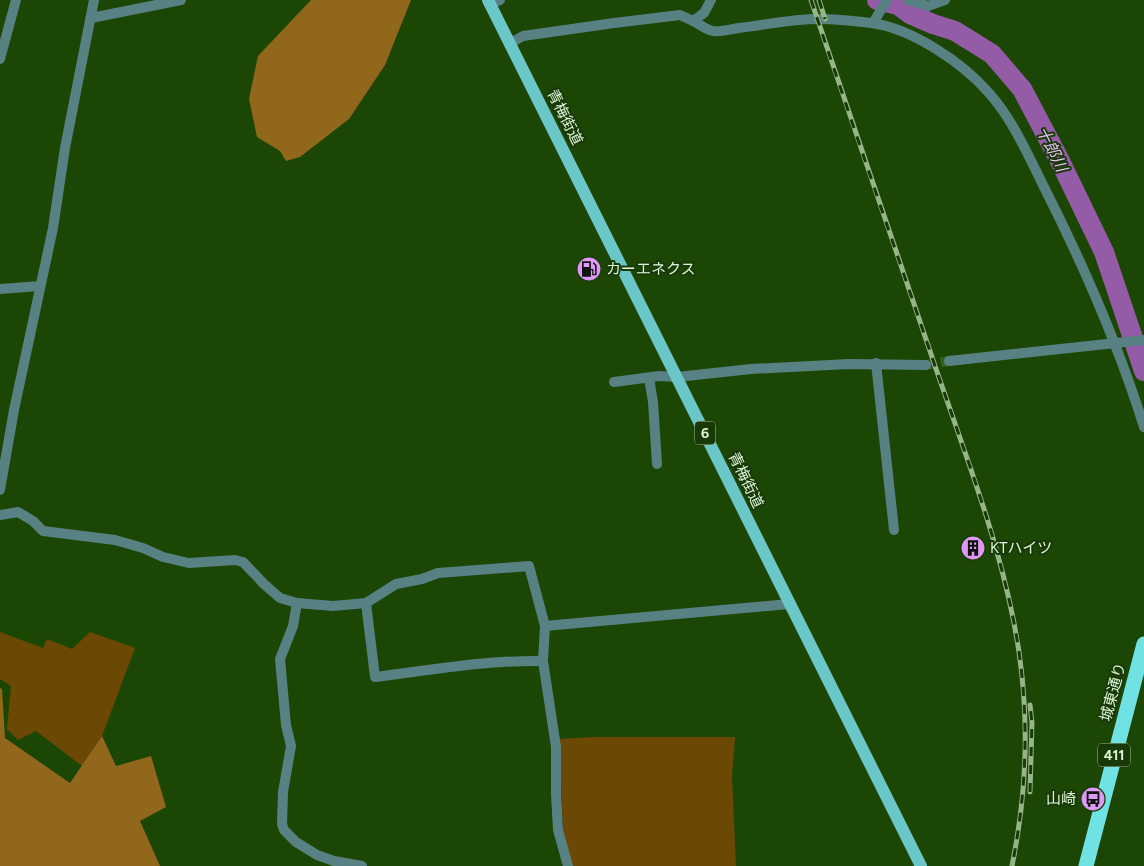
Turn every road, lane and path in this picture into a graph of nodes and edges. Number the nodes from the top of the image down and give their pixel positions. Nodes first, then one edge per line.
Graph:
1 (16, 0) edge
2 (94, 0) edge
3 (181, 0) edge
4 (711, 0) edge
5 (887, 0) edge
6 (908, 0) edge
7 (945, 0) edge
8 (493, 1) edge
9 (91, 18) junction
10 (693, 21) junction
11 (874, 21) junction
12 (510, 44) junction
13 (0, 59) edge
14 (40, 286) junction
15 (0, 289) edge
16 (1144, 340) edge
17 (1115, 343) junction
18 (949, 361) tunnel mouth
19 (876, 363) junction
20 (926, 365) tunnel mouth
21 (677, 377) junction
22 (648, 378) junction
23 (614, 382) dead end
24 (1144, 427) edge
25 (658, 464) dead end
26 (0, 490) edge
27 (0, 515) edge
28 (894, 530) dead end
29 (297, 603) junction
30 (366, 603) junction
31 (789, 604) junction
32 (545, 626) junction
33 (1144, 644) edge
34 (543, 661) junction
35 (362, 866) edge
36 (568, 866) edge
37 (921, 866) edge
38 (1086, 866) edge

1 - 13 street
2 - 9 street
3 - 9 street
4 - 10 street
5 - 11 street
6 - 7 street
8 - 12 main road, 青梅街道 / 6
9 - 14 street
10 - 11 street
10 - 12 street
11 - 17 street
12 - 21 main road, 青梅街道 / 6
14 - 15 street
14 - 26 street
16 - 17 street
17 - 18 street
17 - 24 street
19 - 20 street
19 - 21 street
19 - 28 street
21 - 22 street
21 - 31 main road, 青梅街道 / 6
22 - 23 street
22 - 25 street
27 - 29 street
29 - 30 street
29 - 35 street
30 - 32 street
30 - 34 street
31 - 32 street
31 - 37 main road, 青梅街道 / 6
32 - 34 street
33 - 38 highway, 城東通り / 411
34 - 36 street

